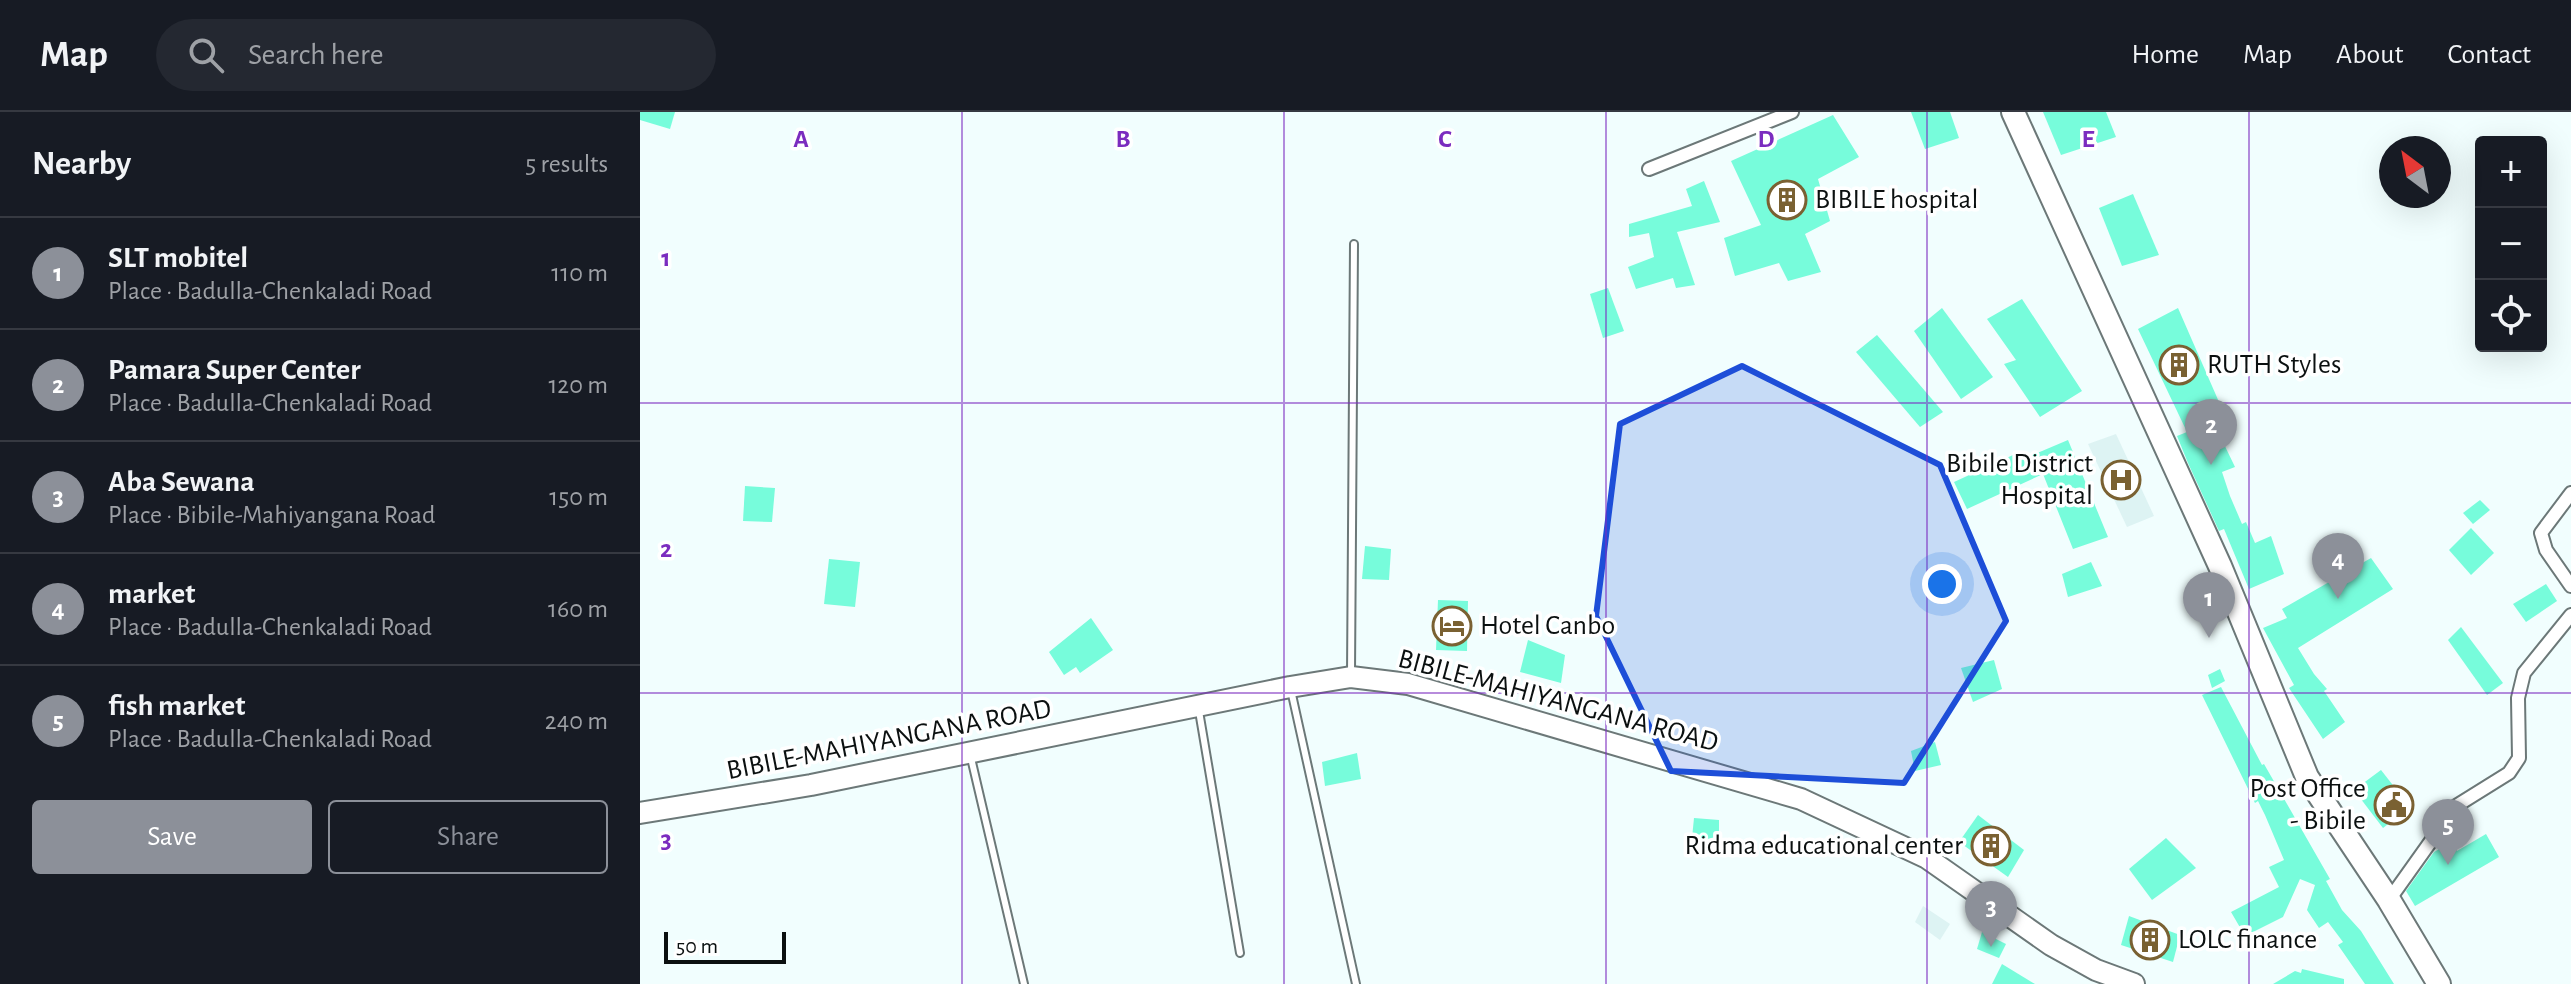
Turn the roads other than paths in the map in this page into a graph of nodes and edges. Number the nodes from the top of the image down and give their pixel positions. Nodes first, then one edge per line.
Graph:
1 (1792, 112) edge
2 (2013, 112) edge
3 (1649, 169) dead end
4 (1354, 244) dead end
5 (2571, 493) edge
6 (2571, 586) edge
7 (2571, 615) edge
8 (1351, 677) junction
9 (1290, 687) junction
10 (1199, 707) junction
11 (971, 754) junction
12 (640, 813) edge
13 (2389, 900) junction
14 (1240, 953) dead end
15 (2094, 977) edge
16 (1024, 984) edge
17 (1356, 984) edge
18 (2134, 984) edge
19 (2439, 984) edge

1 - 3 street
2 - 13 highway
4 - 8 lane
5 - 6 street
7 - 13 street
8 - 9 main road, BIBILE-MAHIYANGANA ROAD
8 - 15 main road, BIBILE-MAHIYANGANA ROAD
9 - 10 main road, BIBILE-MAHIYANGANA ROAD
9 - 17 lane
10 - 11 main road, BIBILE-MAHIYANGANA ROAD
10 - 14 lane
11 - 12 main road, BIBILE-MAHIYANGANA ROAD
11 - 16 lane
13 - 19 highway
15 - 18 main road, BIBILE-MAHIYANGANA ROAD

